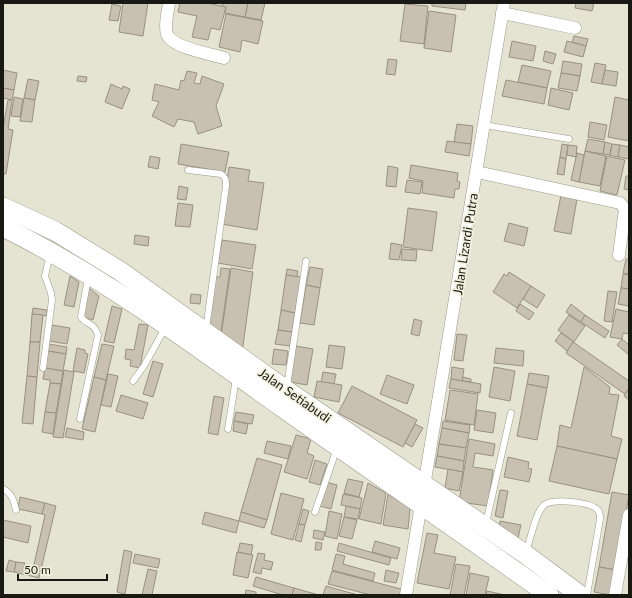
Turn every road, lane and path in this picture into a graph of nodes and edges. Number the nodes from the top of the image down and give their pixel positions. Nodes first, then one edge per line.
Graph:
1 (169, 3) edge
2 (503, 8) edge
3 (575, 28) dead end
4 (224, 58) dead end
5 (484, 125) junction
6 (569, 139) dead end
7 (188, 170) dead end
8 (476, 172) junction
9 (3, 207) edge
10 (3, 227) edge
11 (51, 252) junction
12 (619, 255) dead end
13 (306, 261) dead end
14 (89, 274) junction
15 (167, 324) junction
16 (205, 333) junction
17 (43, 368) dead end
18 (237, 375) junction
19 (133, 381) dead end
20 (286, 390) junction
21 (511, 413) dead end
22 (80, 419) dead end
23 (228, 429) dead end
24 (337, 447) junction
25 (425, 485) junction
26 (3, 489) edge
27 (422, 504) junction
28 (16, 510) dead end
29 (315, 512) dead end
30 (629, 515) edge
31 (485, 526) junction
32 (525, 554) junction
33 (406, 595) edge
34 (549, 595) edge
35 (580, 595) edge
36 (587, 595) edge
37 (615, 595) edge

1 - 4 street
2 - 3 street
2 - 5 street, Jalan Lizardi Putra
5 - 6 lane
5 - 8 street, Jalan Lizardi Putra
7 - 16 lane
8 - 12 street
8 - 25 street, Jalan Lizardi Putra
9 - 16 main road, Jalan Setiabudi
10 - 11 main road, Jalan Setiabudi
11 - 14 main road, Jalan Setiabudi
11 - 17 lane
13 - 20 lane
14 - 15 main road, Jalan Setiabudi
14 - 22 lane
15 - 18 main road, Jalan Setiabudi
15 - 19 lane
16 - 20 main road, Jalan Setiabudi
18 - 23 lane
18 - 24 main road, Jalan Setiabudi
20 - 25 main road, Jalan Setiabudi
21 - 31 lane
24 - 27 main road, Jalan Setiabudi
24 - 29 lane
25 - 27 street, Jalan Lizardi Putra
25 - 31 main road, Jalan Setiabudi
26 - 28 lane
27 - 33 street, Jalan Lizardi Putra
27 - 34 main road, Jalan Setiabudi
30 - 37 street
31 - 32 main road, Jalan Setiabudi
32 - 35 main road, Jalan Setiabudi
32 - 36 lane

